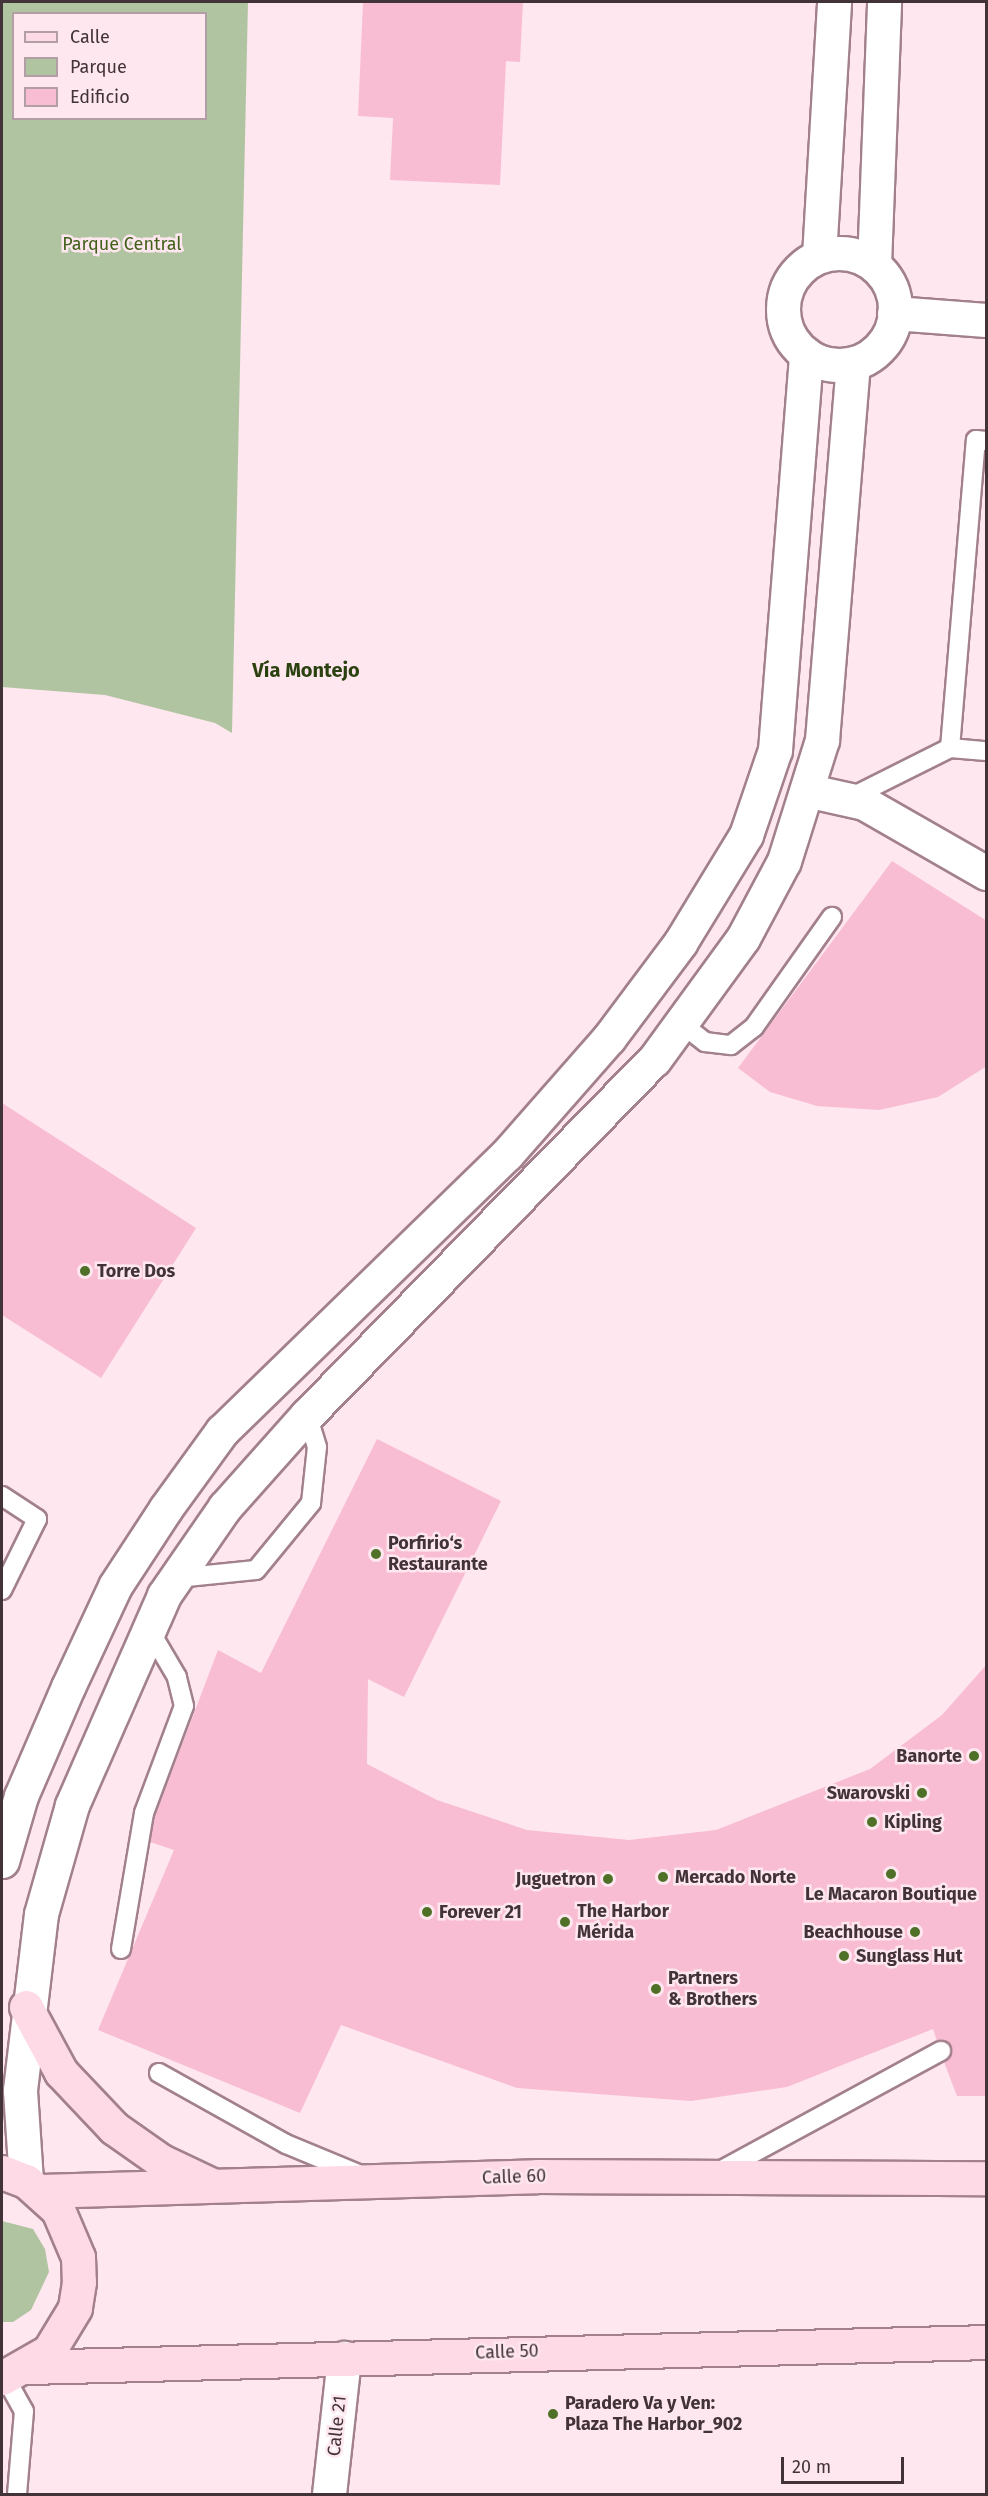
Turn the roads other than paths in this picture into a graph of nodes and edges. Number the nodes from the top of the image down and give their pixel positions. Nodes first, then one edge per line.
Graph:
1 (834, 2) edge
2 (884, 2) edge
3 (819, 256) junction
4 (874, 265) junction
5 (894, 313) junction
6 (987, 320) edge
7 (806, 354) junction
8 (853, 363) junction
9 (987, 441) edge
10 (950, 748) junction
11 (987, 751) edge
12 (810, 791) junction
13 (848, 800) junction
14 (987, 873) edge
15 (832, 917) dead end
16 (682, 1024) junction
17 (307, 1415) junction
18 (2, 1496) edge
19 (177, 1578) junction
20 (2, 1590) edge
21 (148, 1628) junction
22 (2, 1861) edge
23 (121, 1949) dead end
24 (26, 2007) junction
25 (941, 2051) dead end
26 (159, 2073) dead end
27 (709, 2177) junction
28 (987, 2178) edge
29 (23, 2182) edge
30 (379, 2182) junction
31 (219, 2188) junction
32 (987, 2342) edge
33 (344, 2358) junction
34 (12, 2374) edge
35 (17, 2494) edge
36 (329, 2494) edge

1 - 3 street
2 - 4 street
3 - 4 street
3 - 7 street
4 - 5 street
5 - 6 street
5 - 8 street
7 - 8 street
7 - 22 street
8 - 12 street
9 - 10 lane
10 - 11 lane
10 - 13 lane
12 - 13 street
12 - 16 street
13 - 14 street
15 - 16 lane
16 - 17 street
17 - 19 street
17 - 19 lane
18 - 20 lane
19 - 21 street
21 - 23 lane
21 - 24 street
24 - 29 street
24 - 31 main road
25 - 27 lane
26 - 30 lane
27 - 28 main road, Calle 60
27 - 30 main road, Calle 60
29 - 31 main road, Calle 60
29 - 34 main road
30 - 31 main road, Calle 60
32 - 33 main road, Calle 50
33 - 34 main road, Calle 50
33 - 36 street, Calle 21
34 - 35 lane

